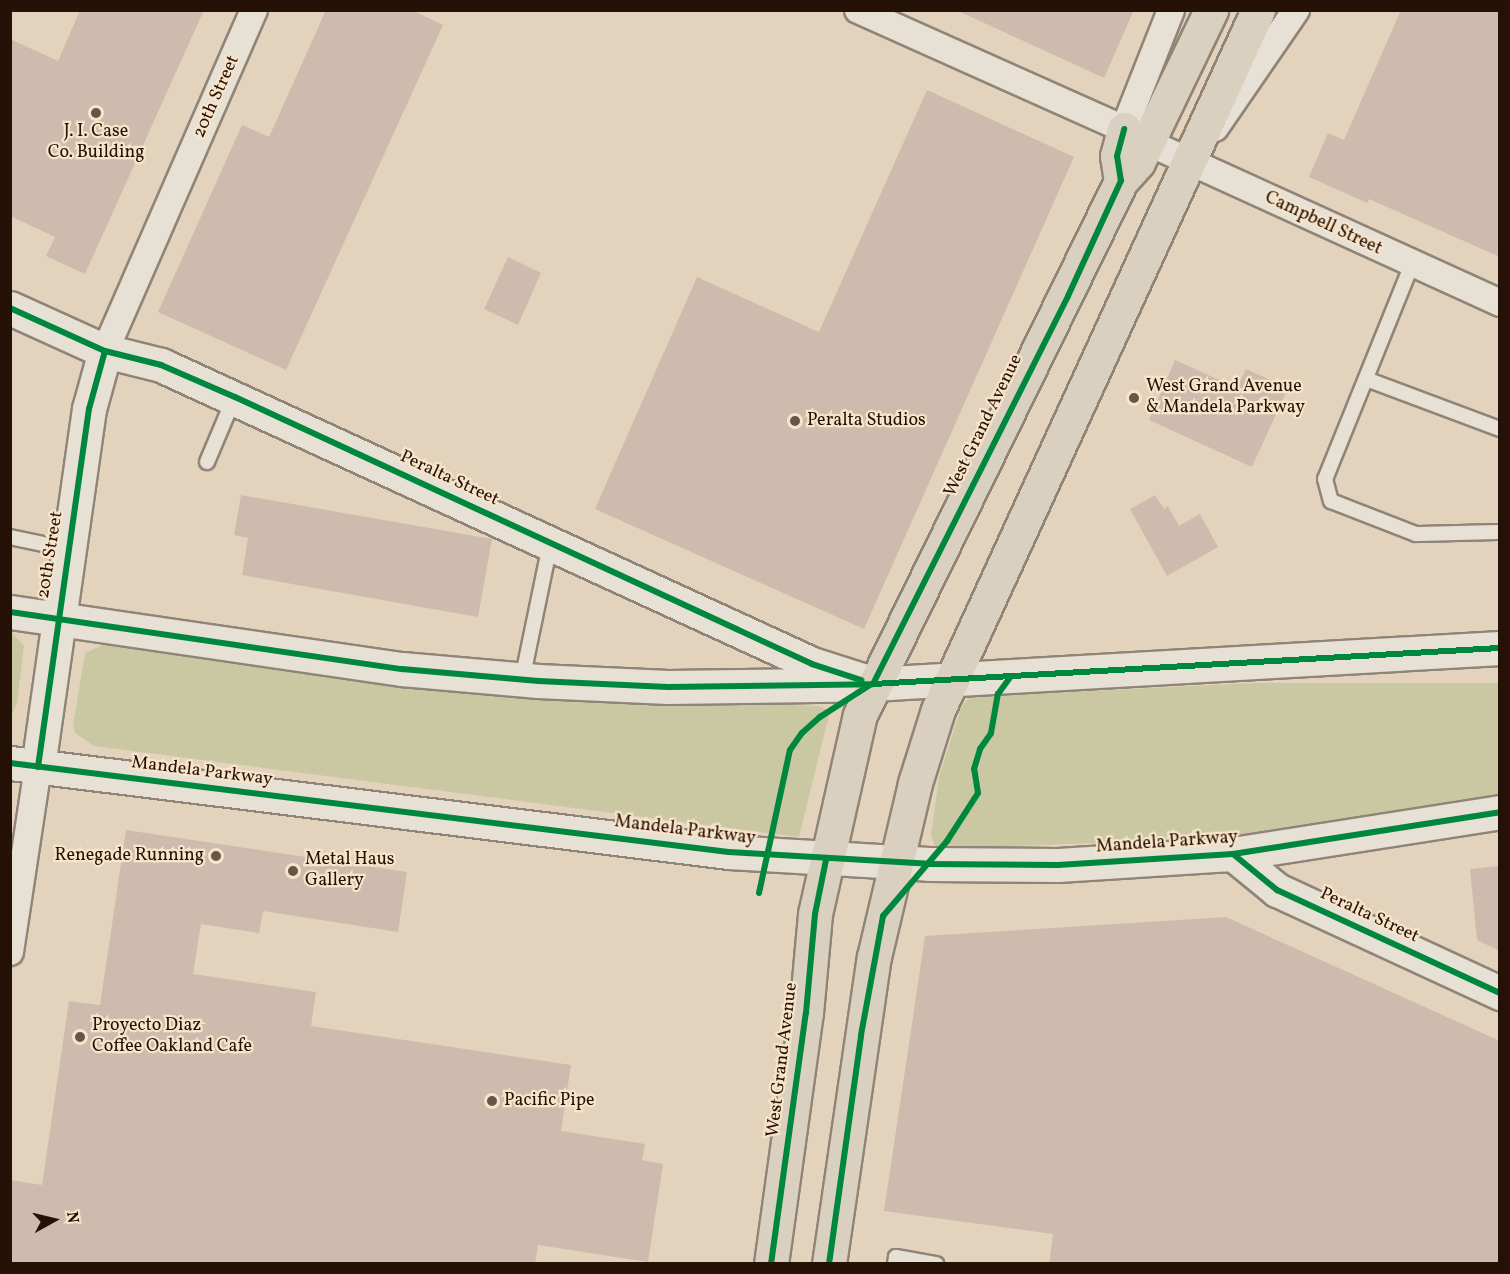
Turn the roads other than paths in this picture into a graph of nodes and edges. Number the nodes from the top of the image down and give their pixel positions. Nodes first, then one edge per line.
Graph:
1 (254, 10) edge
2 (858, 10) edge
3 (1171, 10) edge
4 (1212, 10) edge
5 (1258, 10) edge
6 (1296, 10) edge
7 (1136, 136) junction
8 (1190, 162) junction
9 (1412, 264) junction
10 (1500, 303) edge
11 (10, 308) edge
12 (105, 351) junction
13 (1366, 379) junction
14 (235, 397) junction
15 (1500, 429) edge
16 (207, 462) dead end
17 (1500, 532) edge
18 (10, 537) edge
19 (551, 543) junction
20 (67, 549) junction
21 (10, 612) edge
22 (57, 618) junction
23 (1500, 648) edge
24 (949, 679) junction
25 (522, 680) junction
26 (873, 684) junction
27 (24, 765) edge
28 (1500, 812) edge
29 (1233, 854) junction
30 (826, 860) junction
31 (895, 863) junction
32 (10, 952) edge
33 (1500, 993) edge
34 (771, 1263) edge
35 (829, 1263) edge
36 (895, 1263) edge
37 (936, 1263) edge

1 - 12 street, 20th Street
2 - 7 street, Campbell Street
3 - 7 street, West Grand Avenue
4 - 7 main road, West Grand Avenue
5 - 8 main road
6 - 8 street
7 - 8 street, Campbell Street
7 - 26 main road, West Grand Avenue
8 - 9 street, Campbell Street
8 - 24 main road
9 - 10 street, Campbell Street
9 - 13 lane
11 - 12 main road, Peralta Street
12 - 14 main road, Peralta Street
12 - 20 main road, 20th Street
13 - 15 lane
13 - 17 lane
14 - 16 lane
14 - 19 main road, Peralta Street
18 - 20 lane
19 - 25 lane
19 - 26 main road, Peralta Street
20 - 22 main road, 20th Street
21 - 22 main road
22 - 25 main road
22 - 27 main road, 20th Street
23 - 24 main road
24 - 26 main road
24 - 31 main road
25 - 26 main road
26 - 30 main road, West Grand Avenue
27 - 30 main road, Mandela Parkway
27 - 32 street, 20th Street
28 - 29 main road, Mandela Parkway
29 - 31 main road, Mandela Parkway
29 - 33 main road, Peralta Street
30 - 31 main road, Mandela Parkway
30 - 34 main road, West Grand Avenue
31 - 35 main road
36 - 37 lane

